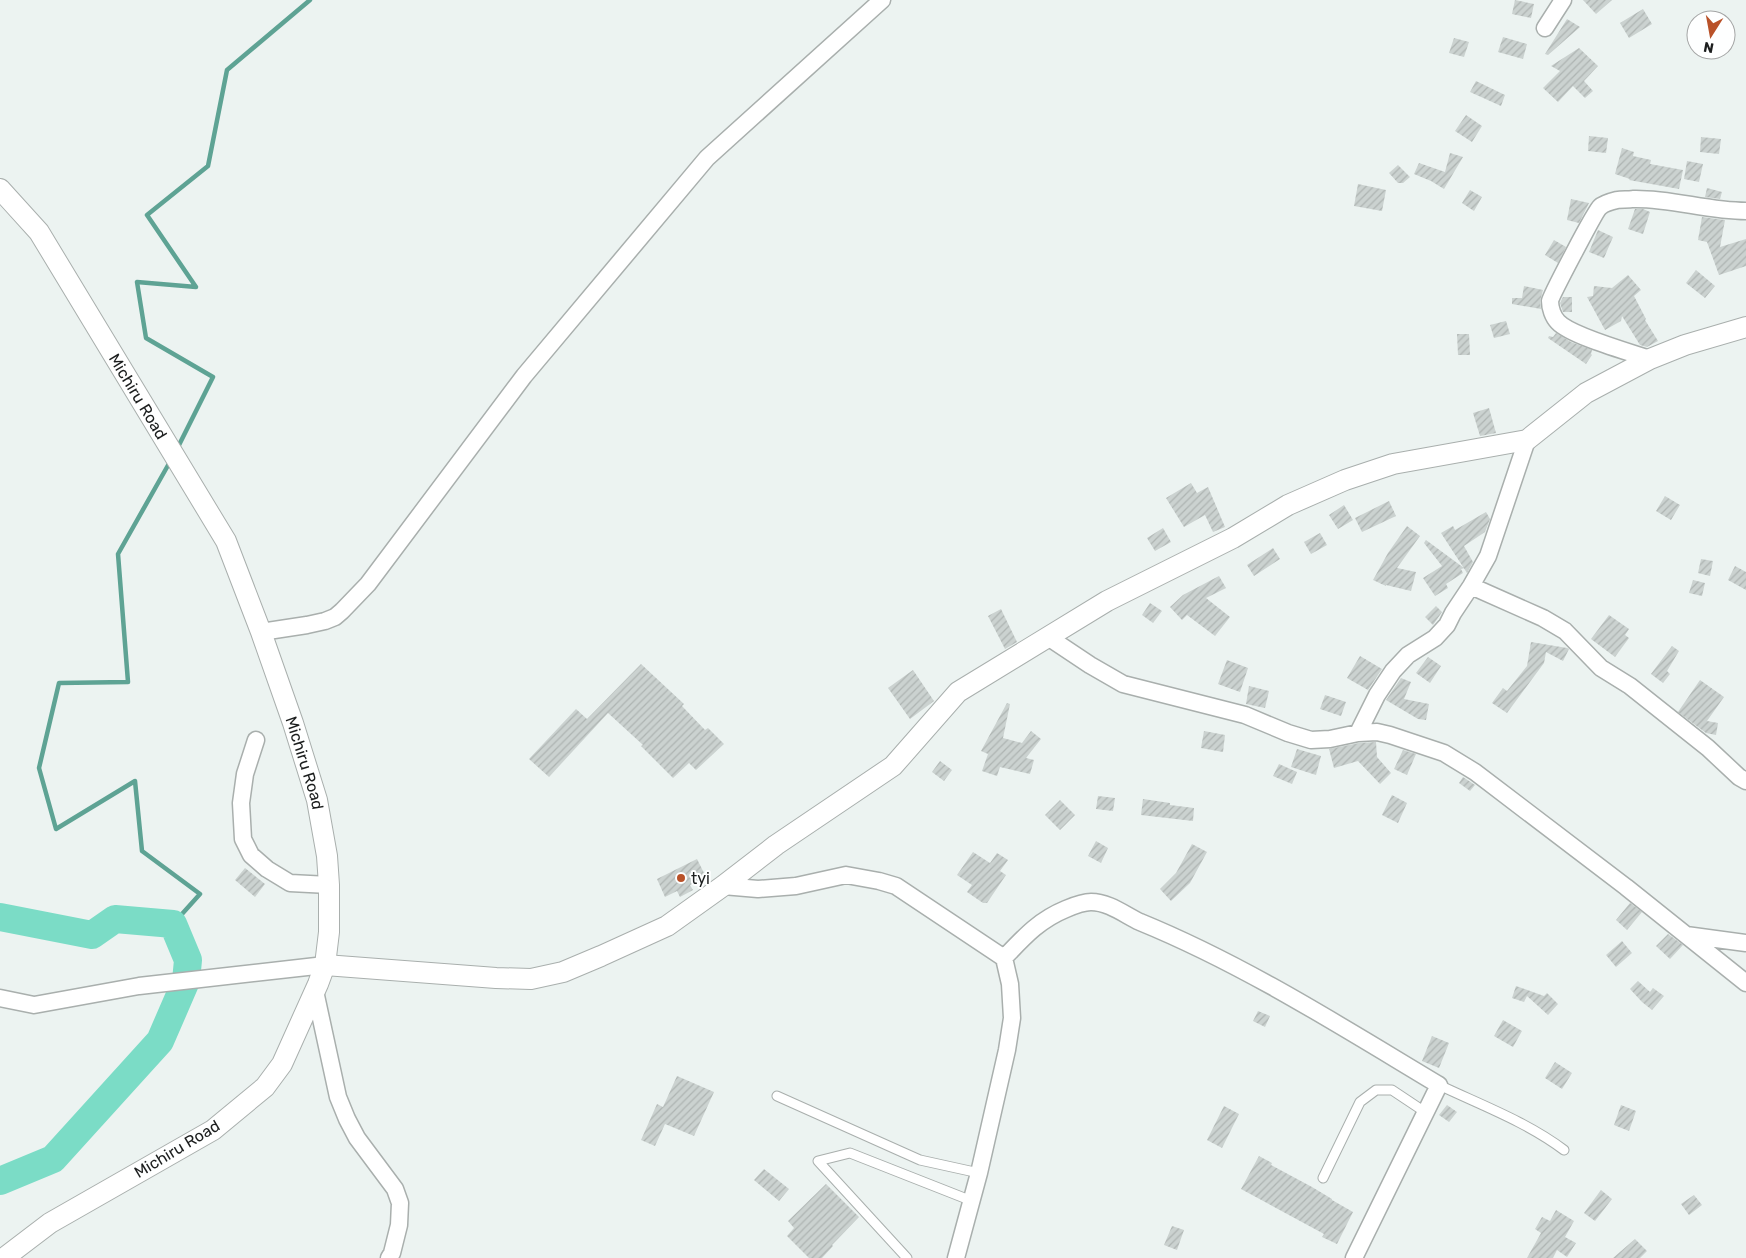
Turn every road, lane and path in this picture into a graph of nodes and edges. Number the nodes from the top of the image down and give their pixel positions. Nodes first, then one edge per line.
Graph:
1 (882, 0) edge
2 (1563, 0) edge
3 (1545, 28) dead end
4 (0, 189) edge
5 (1746, 212) edge
6 (1746, 327) edge
7 (1650, 359) junction
8 (1527, 440) junction
9 (1471, 586) junction
10 (261, 632) junction
11 (1048, 637) junction
12 (1358, 733) junction
13 (256, 740) dead end
14 (1746, 781) edge
15 (329, 885) junction
16 (723, 886) junction
17 (1685, 934) junction
18 (1746, 943) edge
19 (1004, 958) junction
20 (325, 965) junction
21 (1746, 983) edge
22 (315, 991) junction
23 (0, 998) edge
24 (1439, 1085) junction
25 (777, 1096) dead end
26 (1425, 1112) junction
27 (1564, 1150) dead end
28 (979, 1173) junction
29 (1323, 1178) dead end
30 (972, 1201) junction
31 (4, 1258) edge
32 (389, 1258) edge
33 (908, 1258) edge
34 (956, 1258) edge
35 (1354, 1258) edge

1 - 10 street
2 - 3 street
4 - 10 street, Michiru Road
5 - 7 street
6 - 7 street
7 - 8 street
8 - 9 street
8 - 11 street
9 - 12 street
9 - 14 street
10 - 15 street, Michiru Road
11 - 12 street
11 - 16 street
12 - 17 street
13 - 15 street
15 - 20 street, Michiru Road
16 - 19 street
16 - 20 street
17 - 18 street
17 - 21 street
19 - 24 street
19 - 28 street
20 - 22 street, Michiru Road
20 - 23 street
22 - 31 street, Michiru Road
22 - 32 street
24 - 26 street
24 - 27 lane
25 - 28 lane
26 - 29 lane
26 - 35 street
28 - 30 street
30 - 33 lane
30 - 34 street

